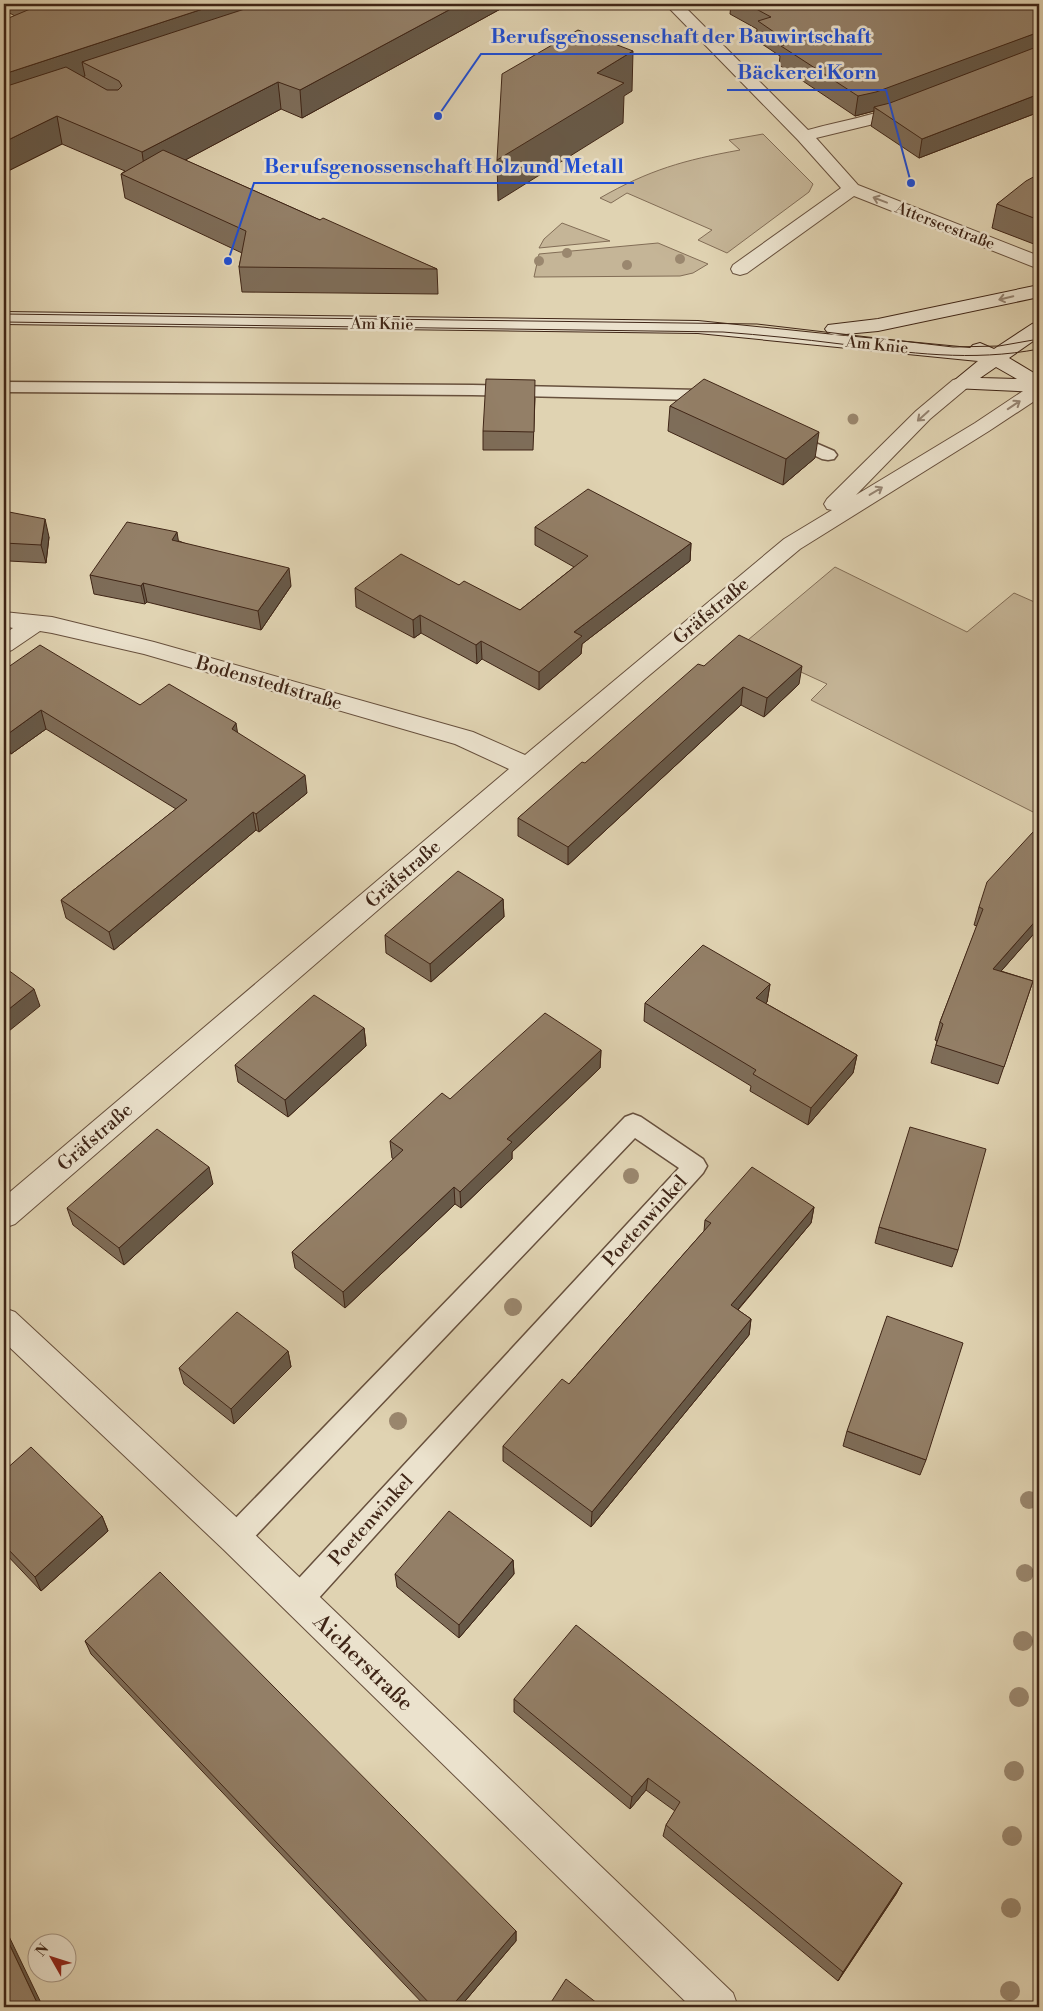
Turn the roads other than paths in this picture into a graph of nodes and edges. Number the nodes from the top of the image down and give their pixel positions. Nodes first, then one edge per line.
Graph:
1 (699, 4) edge
2 (676, 7) edge
3 (924, 101) edge
4 (804, 136) junction
5 (852, 189) junction
6 (1039, 263) edge
7 (740, 269) dead end
8 (1039, 290) edge
9 (4, 318) edge
10 (878, 325) junction
11 (1039, 328) edge
12 (759, 334) junction
13 (996, 357) junction
14 (960, 384) junction
15 (1039, 386) edge
16 (4, 387) edge
17 (725, 407) edge
18 (776, 430) edge
19 (828, 454) dead end
20 (805, 534) junction
21 (4, 619) edge
22 (36, 622) junction
23 (4, 646) edge
24 (528, 767) junction
25 (4, 1215) edge
26 (4, 1322) edge
27 (235, 1538) junction
28 (298, 1600) junction
29 (719, 2007) edge

1 - 2 street
2 - 4 street, Atterseestraße
3 - 4 street
4 - 5 street, Atterseestraße
6 -> 5 street, Atterseestraße
5 - 7 street
8 -> 10 street, Am Knie
9 - 12 street, Am Knie
10 - 12 street, Am Knie
10 - 13 street
11 - 13 street, Gräfstraße
12 - 13 street, Am Knie
13 - 14 street, Gräfstraße
13 - 15 street
14 - 15 street
14 -> 20 street, Gräfstraße
20 -> 15 street, Gräfstraße
16 - 17 lane
18 - 19 lane
20 - 24 street, Gräfstraße
21 - 22 street, Bodenstedtstraße
22 - 23 street
22 - 24 street, Bodenstedtstraße
24 - 25 street, Gräfstraße
26 - 27 street, Aicherstraße
27 - 28 street, Aicherstraße
27 - 28 lane, Poetenwinkel
28 - 29 street, Aicherstraße

